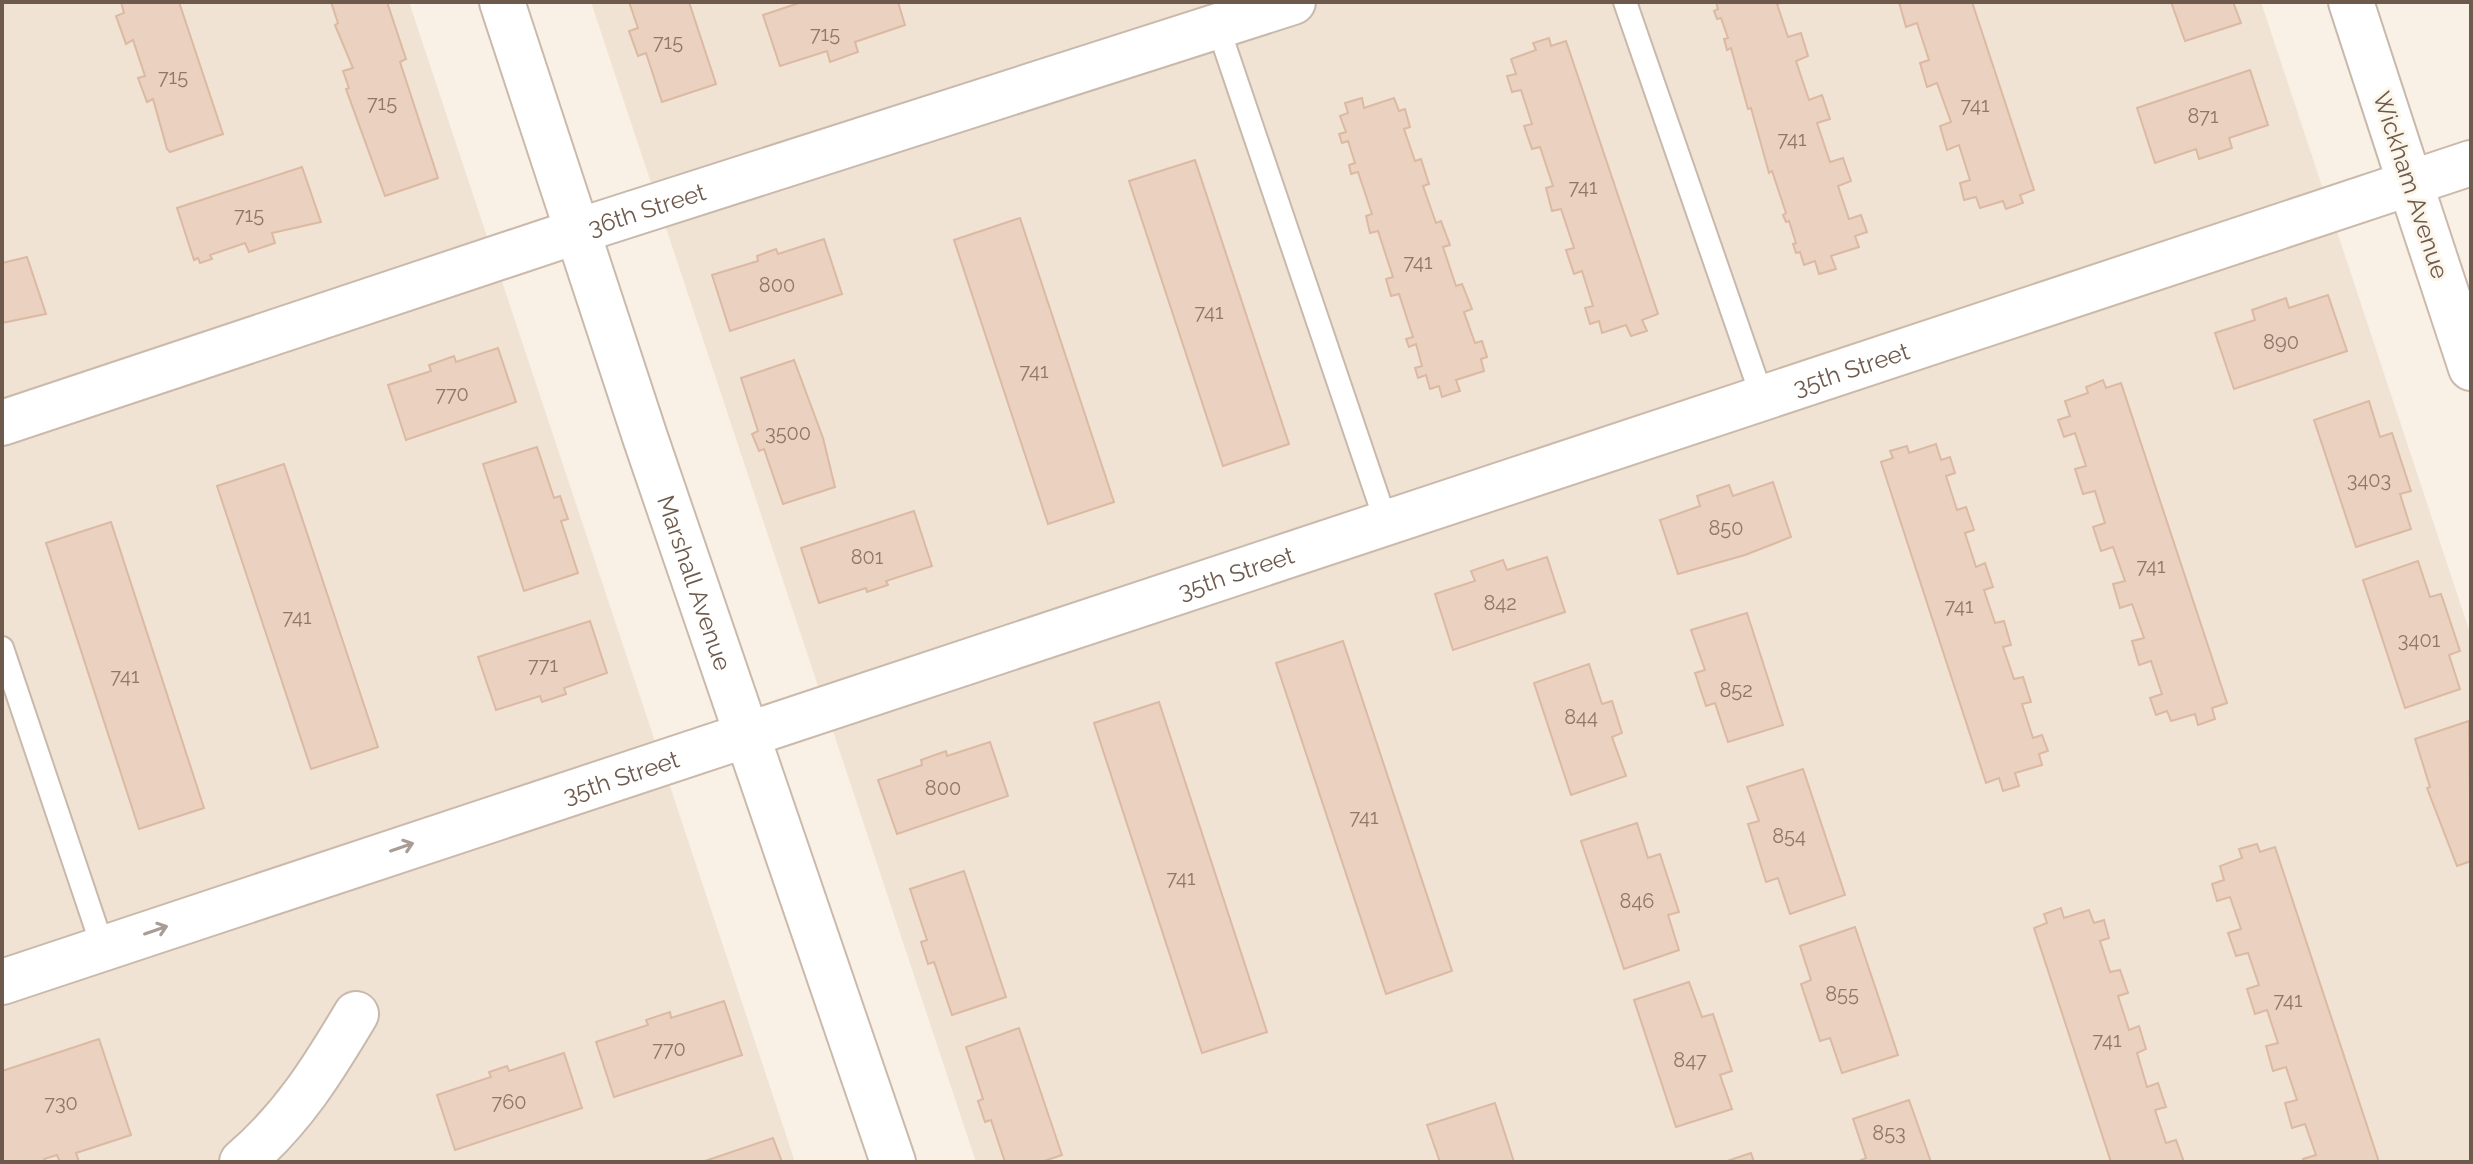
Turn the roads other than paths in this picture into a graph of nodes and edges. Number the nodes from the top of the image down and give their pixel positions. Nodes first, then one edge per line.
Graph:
1 (502, 2) edge
2 (1293, 2) edge
3 (1625, 2) edge
4 (2351, 2) edge
5 (1218, 27) junction
6 (2471, 163) edge
7 (2410, 183) junction
8 (578, 231) junction
9 (2471, 368) edge
10 (1762, 397) junction
11 (2, 423) edge
12 (1386, 522) junction
13 (2, 648) edge
14 (747, 733) junction
15 (103, 948) junction
16 (2, 982) edge
17 (356, 1014) dead end
18 (242, 1162) edge
19 (893, 1162) edge

1 - 8 street, Marshall Avenue
2 - 5 street, 36th Street
3 - 10 lane
4 - 7 street, Wickham Avenue
5 - 8 street, 36th Street
5 - 12 lane
6 - 7 street, 35th Street
7 - 9 street, Wickham Avenue
7 - 10 street, 35th Street
8 - 11 street, 36th Street
8 - 14 street, Marshall Avenue
10 - 12 street, 35th Street
12 - 14 street, 35th Street
13 - 15 lane
15 -> 14 street, 35th Street
14 - 19 street, Marshall Avenue
15 - 16 street, 35th Street
17 - 18 street

